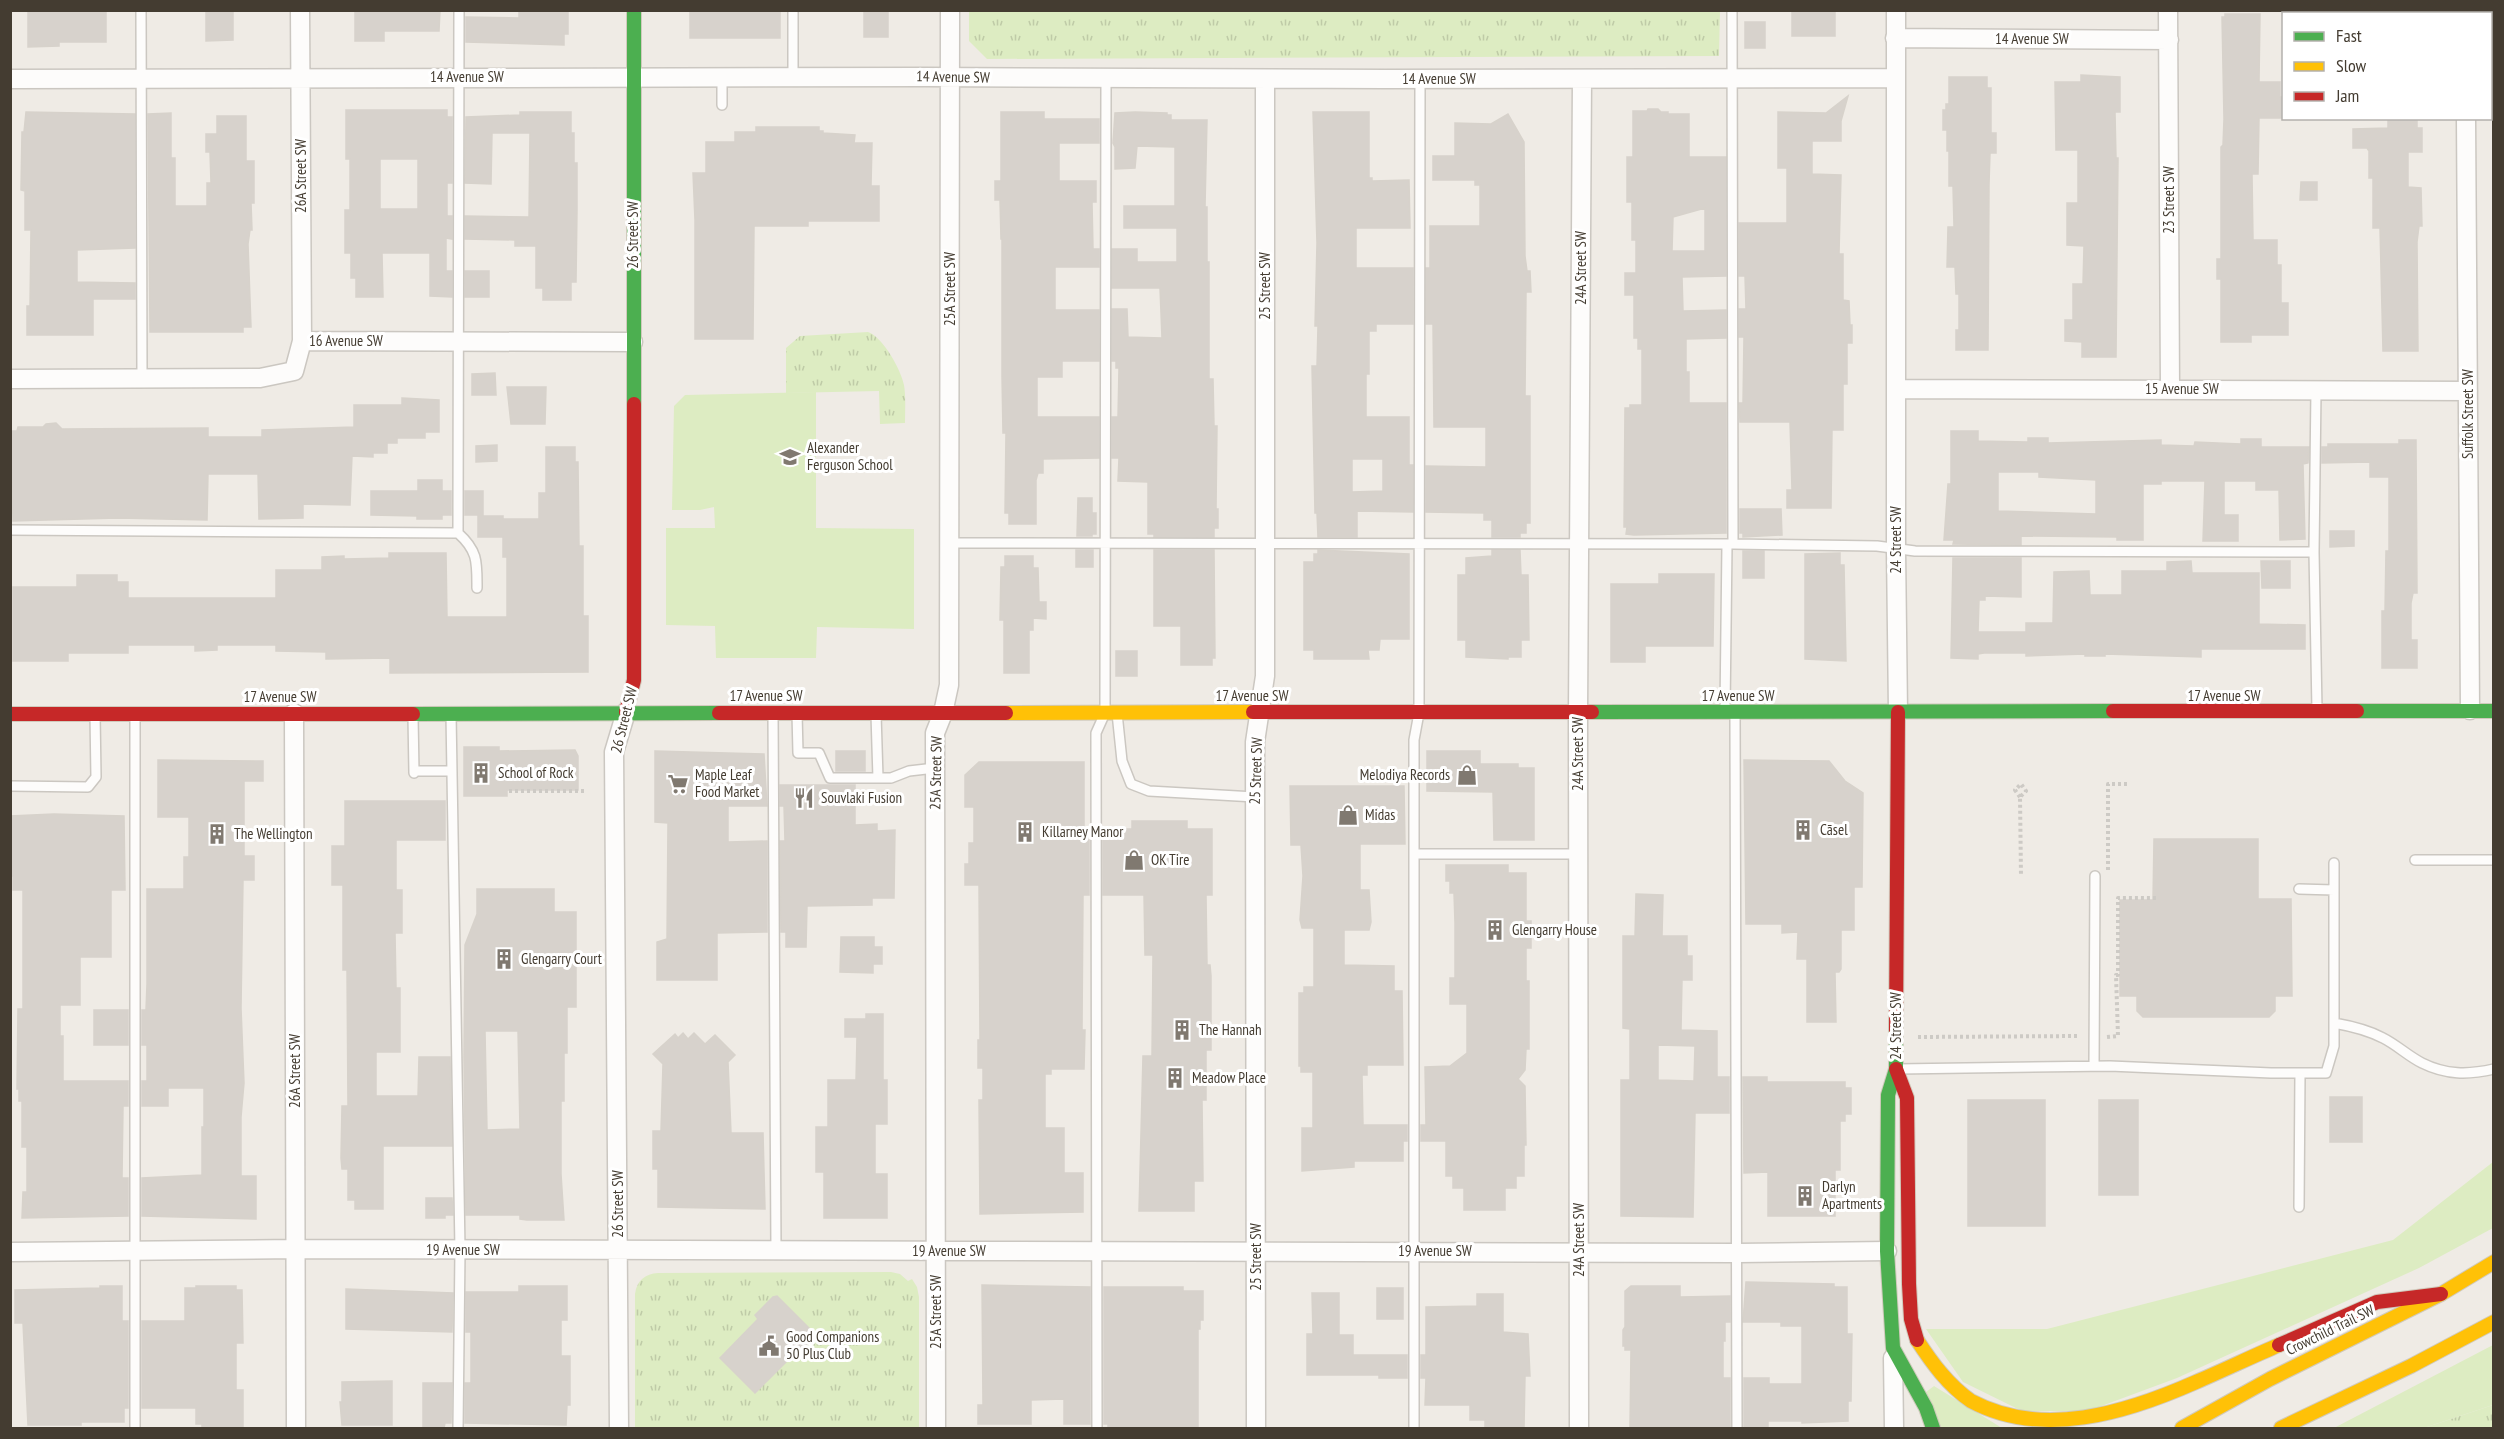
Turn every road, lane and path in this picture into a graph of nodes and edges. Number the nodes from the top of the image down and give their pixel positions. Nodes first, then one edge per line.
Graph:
1 (141, 10) edge
2 (300, 10) edge
3 (459, 10) edge
4 (634, 10) edge
5 (793, 10) edge
6 (950, 10) edge
7 (1732, 10) edge
8 (1896, 10) edge
9 (2169, 10) edge
10 (1895, 38) junction
11 (2169, 40) junction
12 (460, 77) junction
13 (794, 77) junction
14 (950, 77) junction
15 (300, 78) junction
16 (634, 78) junction
17 (722, 78) junction
18 (1733, 78) junction
19 (1895, 78) junction
20 (142, 79) junction
21 (1106, 79) junction
22 (1265, 79) junction
23 (1420, 79) junction
24 (1582, 79) junction
25 (10, 80) edge
26 (722, 105) dead end
27 (2466, 120) edge
28 (302, 341) junction
29 (459, 341) junction
30 (633, 342) junction
31 (142, 377) junction
32 (10, 380) edge
33 (1896, 389) junction
34 (2170, 389) junction
35 (2316, 390) junction
36 (2468, 391) junction
37 (10, 530) edge
38 (458, 533) junction
39 (949, 543) junction
40 (1105, 544) junction
41 (1579, 544) junction
42 (1730, 544) junction
43 (1265, 545) junction
44 (1418, 545) junction
45 (1896, 550) junction
46 (2314, 552) junction
47 (477, 588) dead end
48 (2470, 710) junction
49 (2493, 711) edge
50 (626, 712) junction
51 (1261, 712) junction
52 (1578, 712) junction
53 (1898, 712) junction
54 (2317, 712) junction
55 (95, 713) junction
56 (135, 713) junction
57 (294, 713) junction
58 (451, 713) junction
59 (773, 713) junction
60 (797, 713) junction
61 (876, 713) junction
62 (943, 713) junction
63 (1111, 713) junction
64 (1419, 713) junction
65 (1730, 713) junction
66 (10, 714) edge
67 (413, 714) junction
68 (935, 768) junction
69 (452, 771) junction
70 (878, 778) junction
71 (10, 786) edge
72 (509, 791) dead end
73 (585, 791) dead end
74 (1255, 797) junction
75 (2020, 797) dead end
76 (1414, 854) junction
77 (1578, 854) junction
78 (2415, 860) dead end
79 (2493, 860) edge
80 (2334, 863) dead end
81 (2021, 876) dead end
82 (2095, 876) dead end
83 (2299, 889) dead end
84 (2334, 890) junction
85 (2157, 898) dead end
86 (2334, 1023) junction
87 (2084, 1036) dead end
88 (1918, 1037) dead end
89 (2106, 1037) dead end
90 (2094, 1066) junction
91 (1896, 1069) junction
92 (2493, 1069) edge
93 (2300, 1073) junction
94 (2299, 1207) dead end
95 (135, 1249) junction
96 (296, 1249) junction
97 (459, 1250) junction
98 (618, 1250) junction
99 (776, 1251) junction
100 (935, 1251) junction
101 (1097, 1251) junction
102 (1414, 1251) junction
103 (1887, 1251) junction
104 (10, 1252) edge
105 (1256, 1252) junction
106 (1579, 1252) junction
107 (1738, 1253) junction
108 (2493, 1262) edge
109 (2441, 1294) junction
110 (2493, 1322) edge
111 (1917, 1340) junction
112 (1893, 1348) junction
113 (135, 1428) edge
114 (296, 1428) edge
115 (458, 1428) edge
116 (619, 1428) edge
117 (936, 1428) edge
118 (1096, 1428) edge
119 (1256, 1428) edge
120 (1414, 1428) edge
121 (1579, 1428) edge
122 (1737, 1428) edge
123 (1894, 1428) edge
124 (1933, 1428) edge
125 (2182, 1428) edge
126 (2282, 1428) edge

1 - 20 lane
2 - 15 street, 26A Street SW
3 - 12 lane
4 - 16 main road, 26 Street SW
5 - 13 lane
6 - 14 street, 25A Street SW
7 - 18 lane
8 - 10 street, 24 Street SW
9 - 11 street, 23 Street SW
10 - 11 street, 14 Avenue SW
10 - 19 street, 24 Street SW
11 - 34 street, 23 Street SW
12 - 15 street, 14 Avenue SW
12 - 16 street, 14 Avenue SW
12 - 29 lane
13 - 14 street, 14 Avenue SW
13 - 17 street, 14 Avenue SW
14 - 21 street, 14 Avenue SW
14 - 39 street, 25A Street SW
15 - 20 street, 14 Avenue SW
15 - 28 street, 26A Street SW
16 - 17 street, 14 Avenue SW
16 - 30 main road, 26 Street SW
17 - 26 lane
18 - 19 street, 14 Avenue SW
18 - 24 street, 14 Avenue SW
18 - 42 lane
19 - 33 street, 24 Street SW
20 - 25 street, 14 Avenue SW
20 - 31 lane
21 - 22 street, 14 Avenue SW
21 - 40 lane
22 - 23 street, 14 Avenue SW
22 - 43 street, 25 Street SW
23 - 24 street, 14 Avenue SW
23 - 44 lane
24 - 41 street, 24A Street SW
27 - 36 street, Suffolk Street SW
28 - 29 street, 16 Avenue SW
28 - 31 street, 16 Avenue SW
29 - 30 street, 16 Avenue SW
29 - 38 lane
30 - 50 main road, 26 Street SW
31 - 32 street, 16 Avenue SW
33 - 34 street, 15 Avenue SW
33 - 45 street, 24 Street SW
34 - 35 street, 15 Avenue SW
35 - 36 street, 15 Avenue SW
35 - 46 lane
36 - 48 street, Suffolk Street SW
37 - 38 lane
38 - 47 lane
39 - 40 lane
39 - 62 street, 25A Street SW
40 - 43 lane
40 - 63 lane
41 - 42 lane
41 - 44 lane
41 - 52 street, 24A Street SW
42 - 45 lane
42 - 65 lane
43 - 44 lane
43 - 51 street, 25 Street SW
44 - 64 lane
45 - 46 lane
45 - 53 street, 24 Street SW
46 - 54 lane
48 - 49 main road, 17 Avenue SW
48 - 54 main road, 17 Avenue SW
50 - 58 main road, 17 Avenue SW
50 - 59 main road, 17 Avenue SW
50 - 98 street, 26 Street SW
51 - 63 main road, 17 Avenue SW
51 - 64 main road, 17 Avenue SW
51 - 74 street, 25 Street SW
52 - 64 main road, 17 Avenue SW
52 - 65 main road, 17 Avenue SW
52 - 77 street, 24A Street SW
53 - 54 main road, 17 Avenue SW
53 - 65 main road, 17 Avenue SW
53 - 91 main road, 24 Street SW
55 - 56 main road, 17 Avenue SW
55 - 66 main road, 17 Avenue SW
55 - 71 lane
56 - 57 main road, 17 Avenue SW
56 - 95 lane
57 - 67 main road, 17 Avenue SW
57 - 96 street, 26A Street SW
58 - 67 main road, 17 Avenue SW
58 - 69 lane
59 - 60 main road, 17 Avenue SW
59 - 99 lane
60 - 61 main road, 17 Avenue SW
60 - 70 lane
61 - 62 main road, 17 Avenue SW
61 - 70 lane
62 - 63 main road, 17 Avenue SW
62 - 68 street, 25A Street SW
63 - 74 lane
63 - 101 lane
64 - 76 lane
65 - 107 lane
67 - 69 lane
68 - 70 lane
68 - 100 street, 25A Street SW
69 - 97 lane
72 - 73 path
74 - 105 street, 25 Street SW
75 - 81 path
76 - 77 lane
76 - 102 lane
77 - 106 street, 24A Street SW
78 - 79 lane
80 - 84 lane
82 - 90 lane
83 - 84 lane
84 - 86 lane
85 - 89 path
86 - 92 lane
86 - 93 lane
87 - 88 path
90 - 91 lane
90 - 93 lane
91 - 103 main road, 24 Street SW
91 - 111 main road, 24 Street SW
93 - 94 lane
95 - 96 street, 19 Avenue SW
95 - 104 street, 19 Avenue SW
95 - 113 lane
96 - 97 street, 19 Avenue SW
96 - 114 street, 26A Street SW
97 - 98 street, 19 Avenue SW
97 - 115 lane
98 - 99 street, 19 Avenue SW
98 - 116 street, 26 Street SW
99 - 100 street, 19 Avenue SW
100 - 101 street, 19 Avenue SW
100 - 117 street, 25A Street SW
101 - 105 street, 19 Avenue SW
101 - 118 lane
102 - 105 street, 19 Avenue SW
102 - 106 street, 19 Avenue SW
102 - 120 lane
103 - 107 street, 19 Avenue SW
103 - 112 main road, 24 Street SW
105 - 119 street, 25 Street SW
106 - 107 street, 19 Avenue SW
106 - 121 street, 24A Street SW
107 - 122 lane
108 - 109 main road, Crowchild Trail SW
109 - 111 main road
109 - 125 main road, Crowchild Trail SW
110 - 126 main road
111 - 112 street
112 - 123 street, 24 Street SW
112 - 124 main road

